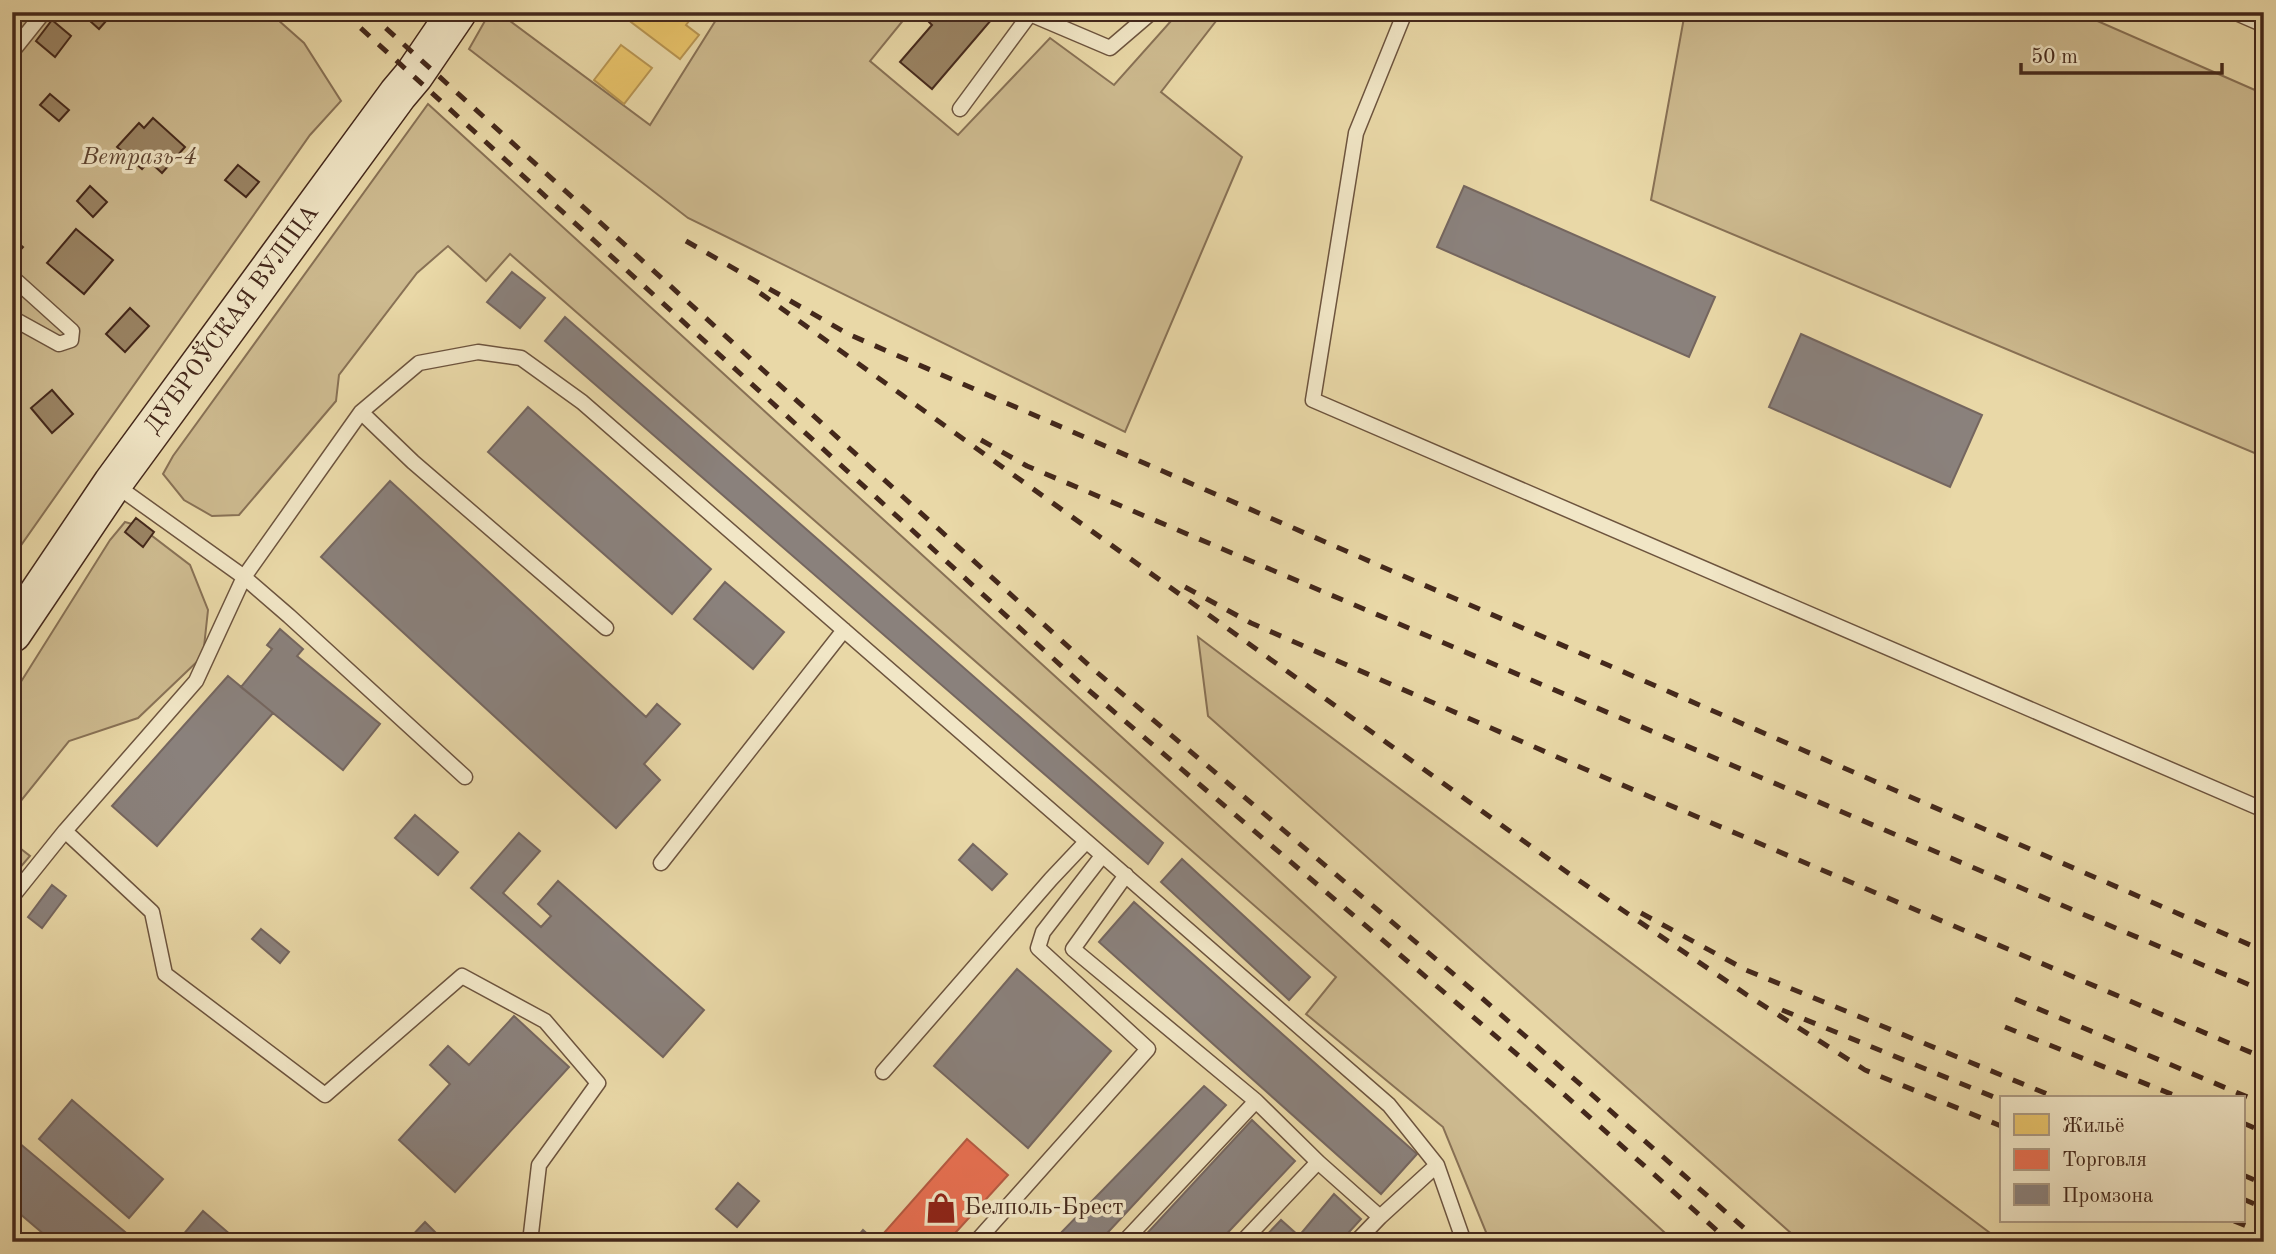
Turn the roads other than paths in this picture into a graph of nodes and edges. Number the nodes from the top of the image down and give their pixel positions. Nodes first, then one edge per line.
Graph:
1 (44, 12) edge
2 (457, 12) edge
3 (1152, 12) edge
4 (1405, 12) edge
5 (2234, 12) edge
6 (2264, 25) edge
7 (12, 52) edge
8 (960, 109) dead end
9 (12, 277) edge
10 (12, 318) edge
11 (361, 412) junction
12 (113, 483) junction
13 (244, 577) junction
14 (606, 628) dead end
15 (844, 629) junction
16 (12, 633) edge
17 (465, 778) dead end
18 (2264, 810) edge
19 (65, 831) junction
20 (1085, 842) junction
21 (1102, 856) junction
22 (661, 863) dead end
23 (1126, 875) junction
24 (12, 897) edge
25 (883, 1072) dead end
26 (1256, 1101) junction
27 (1318, 1162) junction
28 (1437, 1165) junction
29 (1380, 1217) junction
30 (530, 1242) edge
31 (976, 1242) edge
32 (1124, 1242) edge
33 (1242, 1242) edge
34 (1356, 1242) edge
35 (1464, 1242) edge

1 - 7 lane
2 - 12 main road, ДУБРОЎСКАЯ ВУЛІЦА
3 - 8 lane
4 - 18 lane
5 - 6 lane
9 - 10 lane
11 - 13 lane
11 - 14 lane
11 - 15 lane
12 - 13 lane
12 - 16 main road, ДУБРОЎСКАЯ ВУЛІЦА
13 - 17 lane
13 - 19 lane
15 - 20 lane
15 - 22 lane
19 - 24 lane
19 - 30 lane
20 - 21 lane
20 - 25 lane
21 - 23 lane
21 - 31 lane
23 - 26 lane
23 - 28 lane
26 - 27 lane
26 - 32 lane
27 - 29 lane
27 - 33 lane
28 - 29 lane
28 - 35 lane
29 - 34 lane

